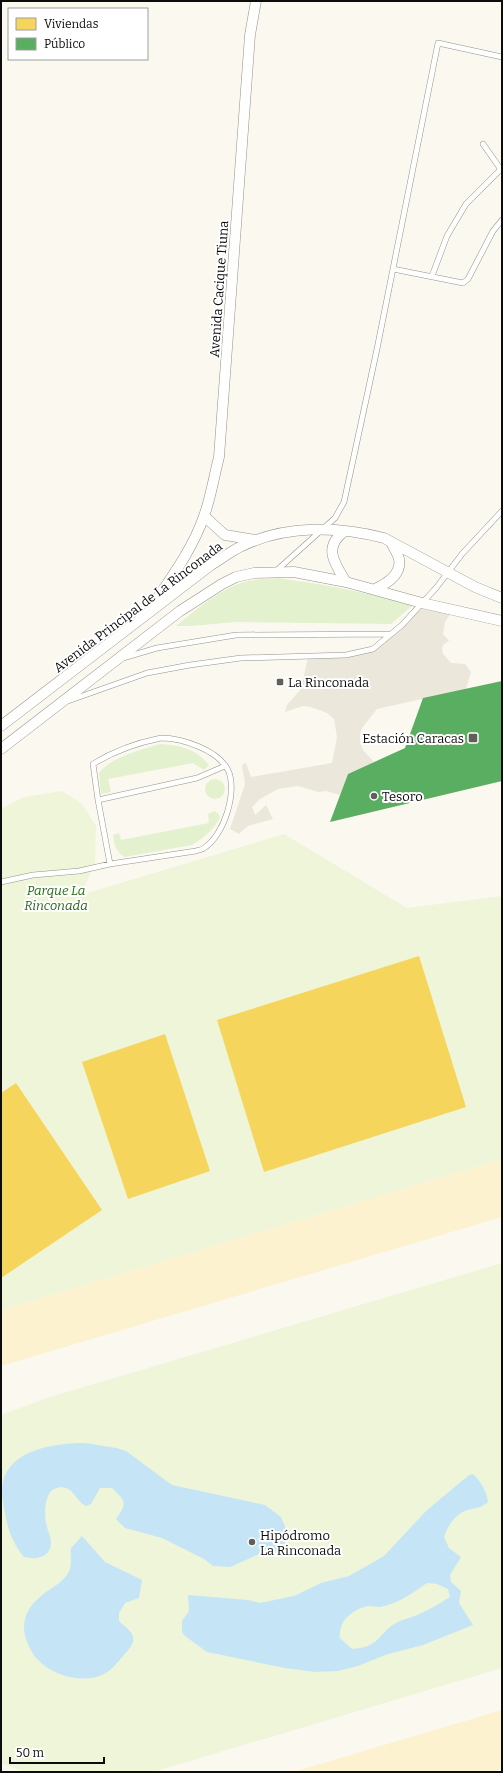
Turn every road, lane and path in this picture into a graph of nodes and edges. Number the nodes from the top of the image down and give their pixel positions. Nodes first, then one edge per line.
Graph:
1 (256, 1) edge
2 (502, 57) edge
3 (483, 144) dead end
4 (501, 169) edge
5 (502, 220) edge
6 (393, 269) junction
7 (432, 276) junction
8 (502, 511) edge
9 (204, 516) junction
10 (322, 530) junction
11 (345, 531) junction
12 (258, 540) junction
13 (391, 542) junction
14 (275, 572) junction
15 (448, 572) junction
16 (346, 582) junction
17 (375, 589) junction
18 (502, 598) edge
19 (422, 603) junction
20 (148, 612) junction
21 (502, 621) edge
22 (390, 634) junction
23 (117, 660) junction
24 (60, 704) junction
25 (1, 726) edge
26 (1, 749) edge
27 (225, 766) junction
28 (98, 800) junction
29 (110, 864) junction
30 (1, 882) edge

1 - 9 street, Avenida Cacique Tiuna
2 - 6 lane
3 - 4 lane
4 - 7 lane
5 - 7 lane
6 - 7 lane
6 - 10 lane
8 - 15 lane
9 - 12 street
9 - 20 street, Avenida Cacique Tiuna
10 - 11 street, Avenida Principal de La Rinconada
10 - 12 street, Avenida Principal de La Rinconada
10 - 14 lane
11 - 13 street, Avenida Principal de La Rinconada
11 - 16 street
12 - 20 street, Avenida Principal de La Rinconada
13 - 15 street, Avenida Principal de La Rinconada
13 - 17 street
14 - 16 street
14 - 23 street
15 - 18 street, Avenida Principal de La Rinconada
15 - 19 lane
16 - 17 street
17 - 19 street
19 - 21 street
19 - 22 lane
20 - 25 street, Avenida Principal de La Rinconada
22 - 23 lane
22 - 24 lane
23 - 24 street
24 - 26 street
27 - 28 lane
27 - 28 lane
27 - 29 lane
28 - 29 lane
29 - 30 lane

